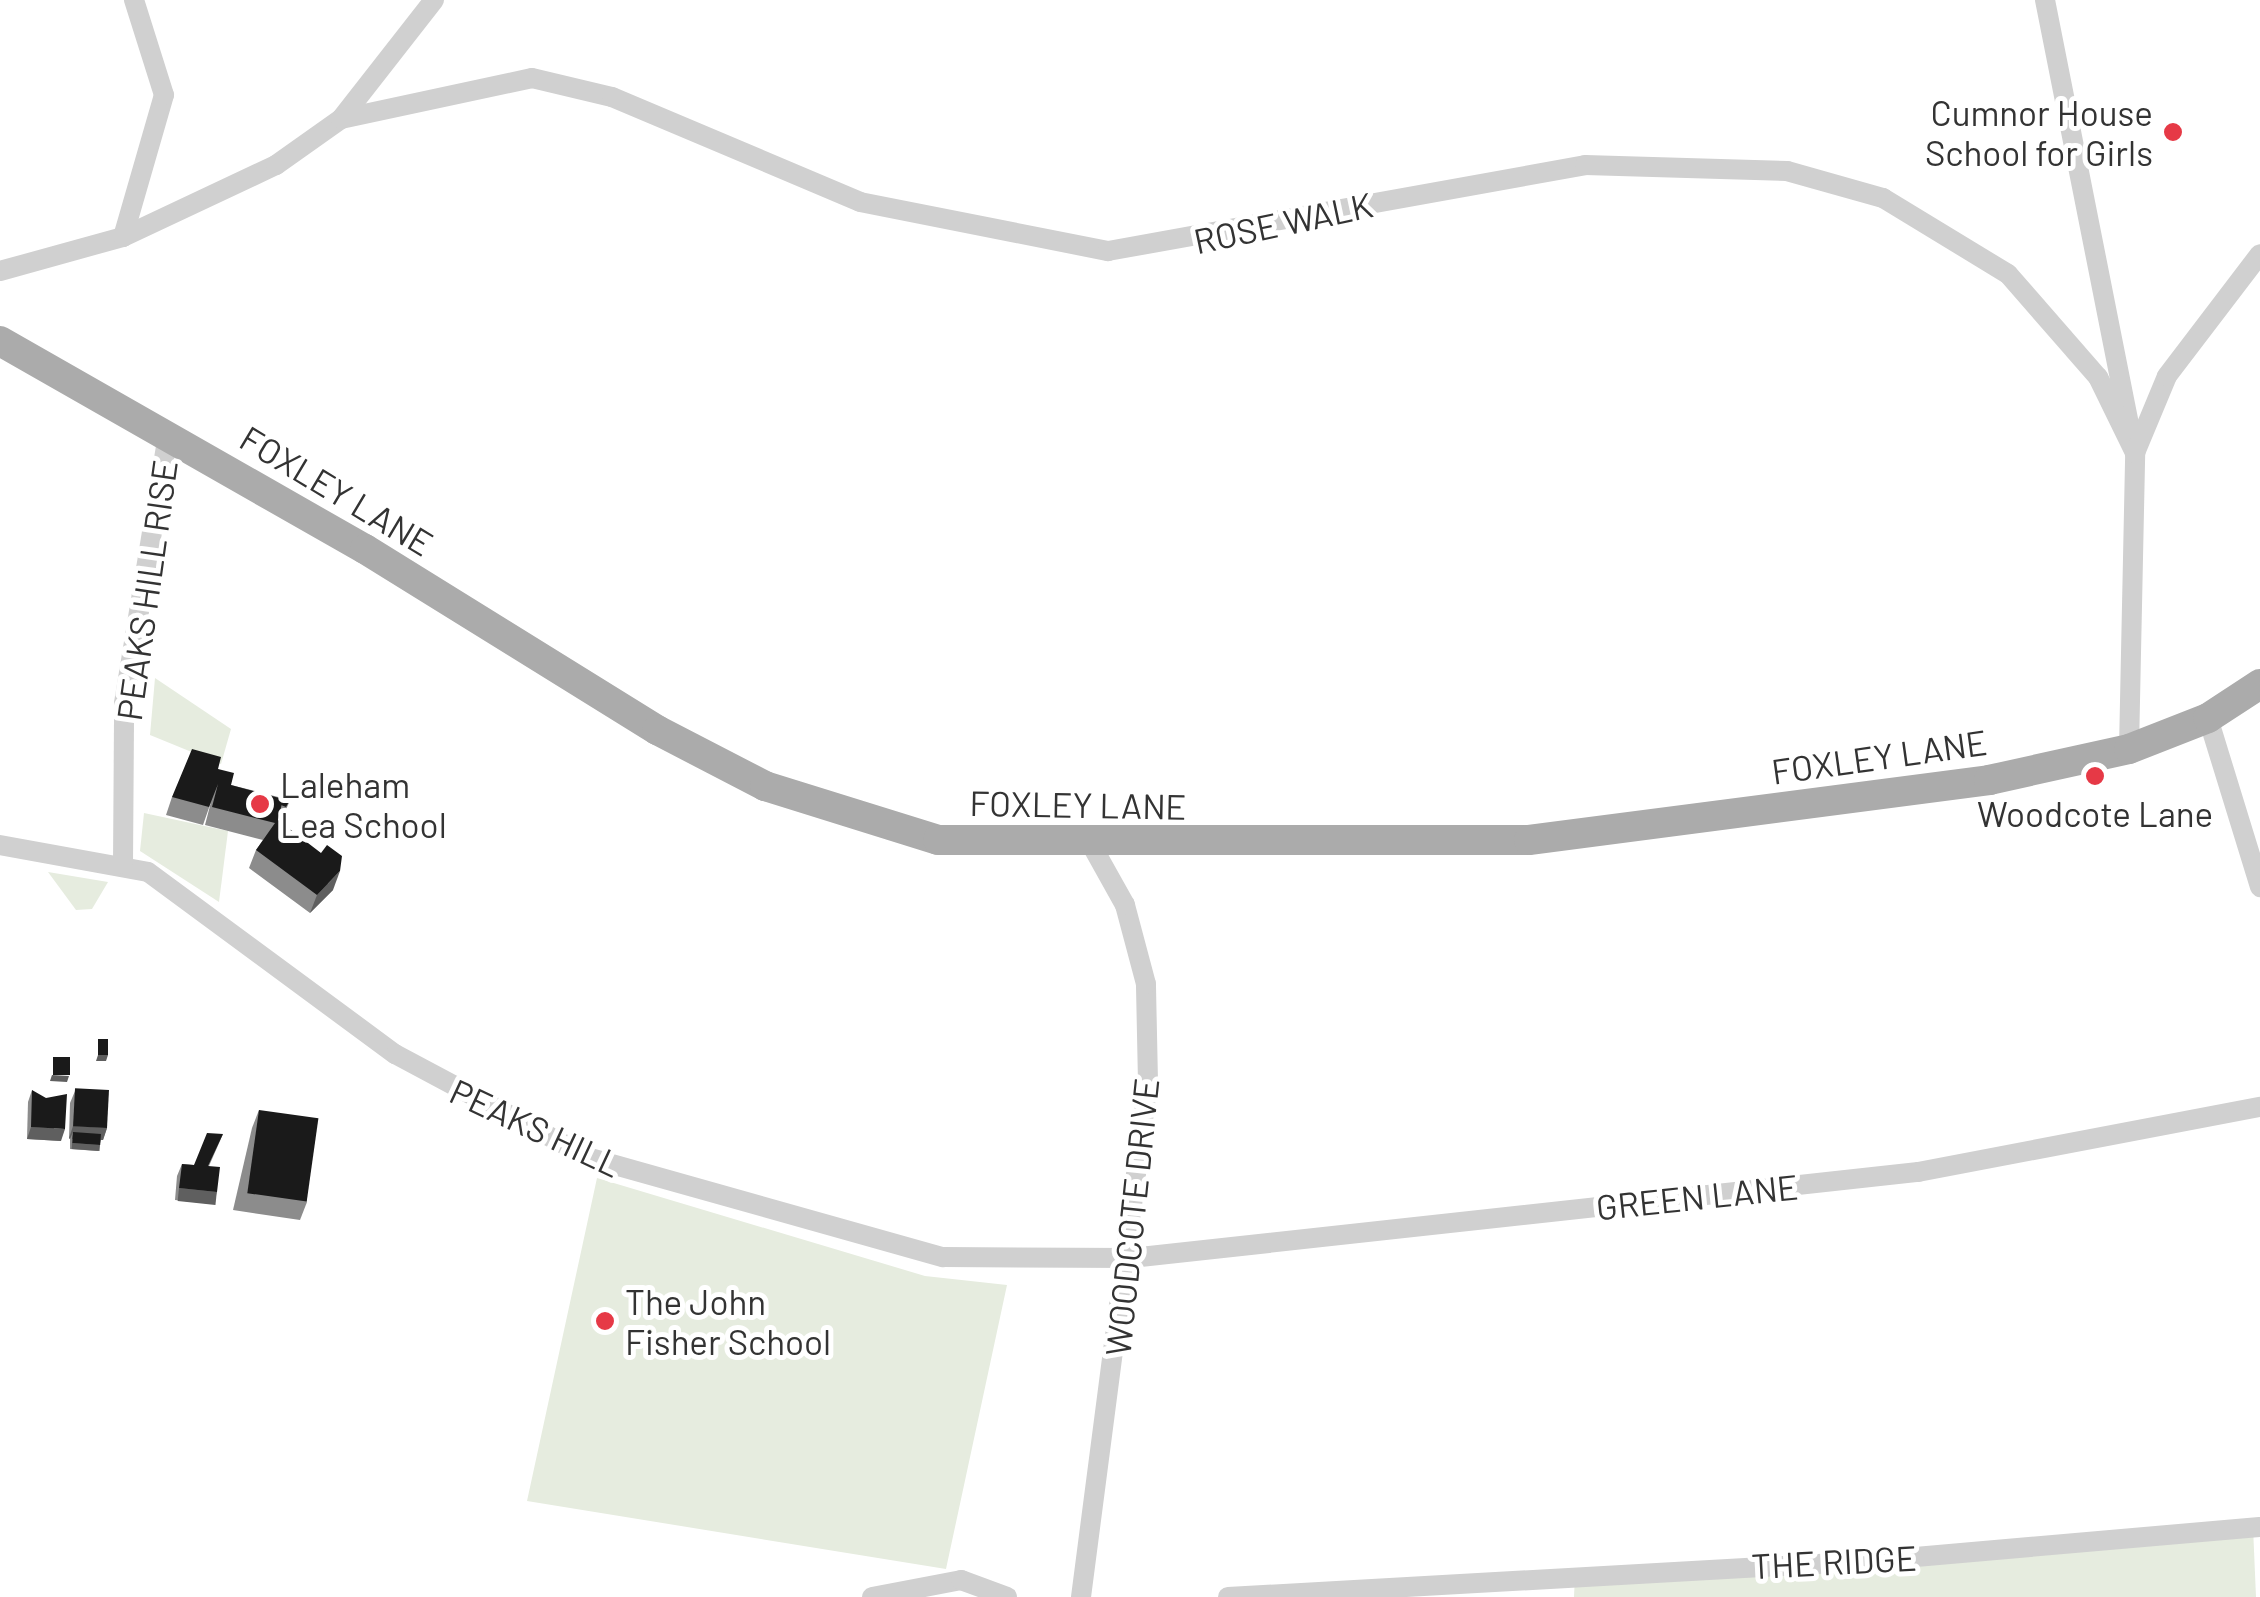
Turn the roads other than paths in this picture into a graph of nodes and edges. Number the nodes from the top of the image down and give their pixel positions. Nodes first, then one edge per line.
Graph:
1 (134, 0) edge
2 (434, 0) edge
3 (2045, 0) edge
4 (341, 119) junction
5 (123, 237) junction
6 (2260, 254) edge
7 (0, 271) edge
8 (0, 342) edge
9 (168, 435) junction
10 (2134, 453) junction
11 (2260, 684) edge
12 (2208, 718) junction
13 (2129, 749) junction
14 (0, 845) edge
15 (1092, 846) junction
16 (123, 864) junction
17 (2260, 886) edge
18 (2260, 1107) edge
19 (1131, 1258) junction
20 (2260, 1527) edge
21 (1369, 1591) edge
22 (872, 1597) edge
23 (1007, 1597) edge
24 (1081, 1597) edge
25 (1228, 1597) edge

1 - 5 street
2 - 4 street
3 - 10 street
4 - 5 street
4 - 10 street, ROSE WALK
5 - 7 street
6 - 10 street
8 - 9 main road, FOXLEY LANE
9 - 15 main road, FOXLEY LANE
9 - 16 street, PEAKS HILL RISE
10 - 13 street
11 - 12 main road, FOXLEY LANE
12 - 13 main road, FOXLEY LANE
12 - 17 street
13 - 15 main road, FOXLEY LANE
14 - 16 street, PEAKS HILL
15 - 19 street, WOODCOTE DRIVE
16 - 19 street, PEAKS HILL
18 - 19 street, GREEN LANE
19 - 24 street, WOODCOTE DRIVE
20 - 21 street, THE RIDGE
21 - 25 street, THE RIDGE
22 - 23 street

